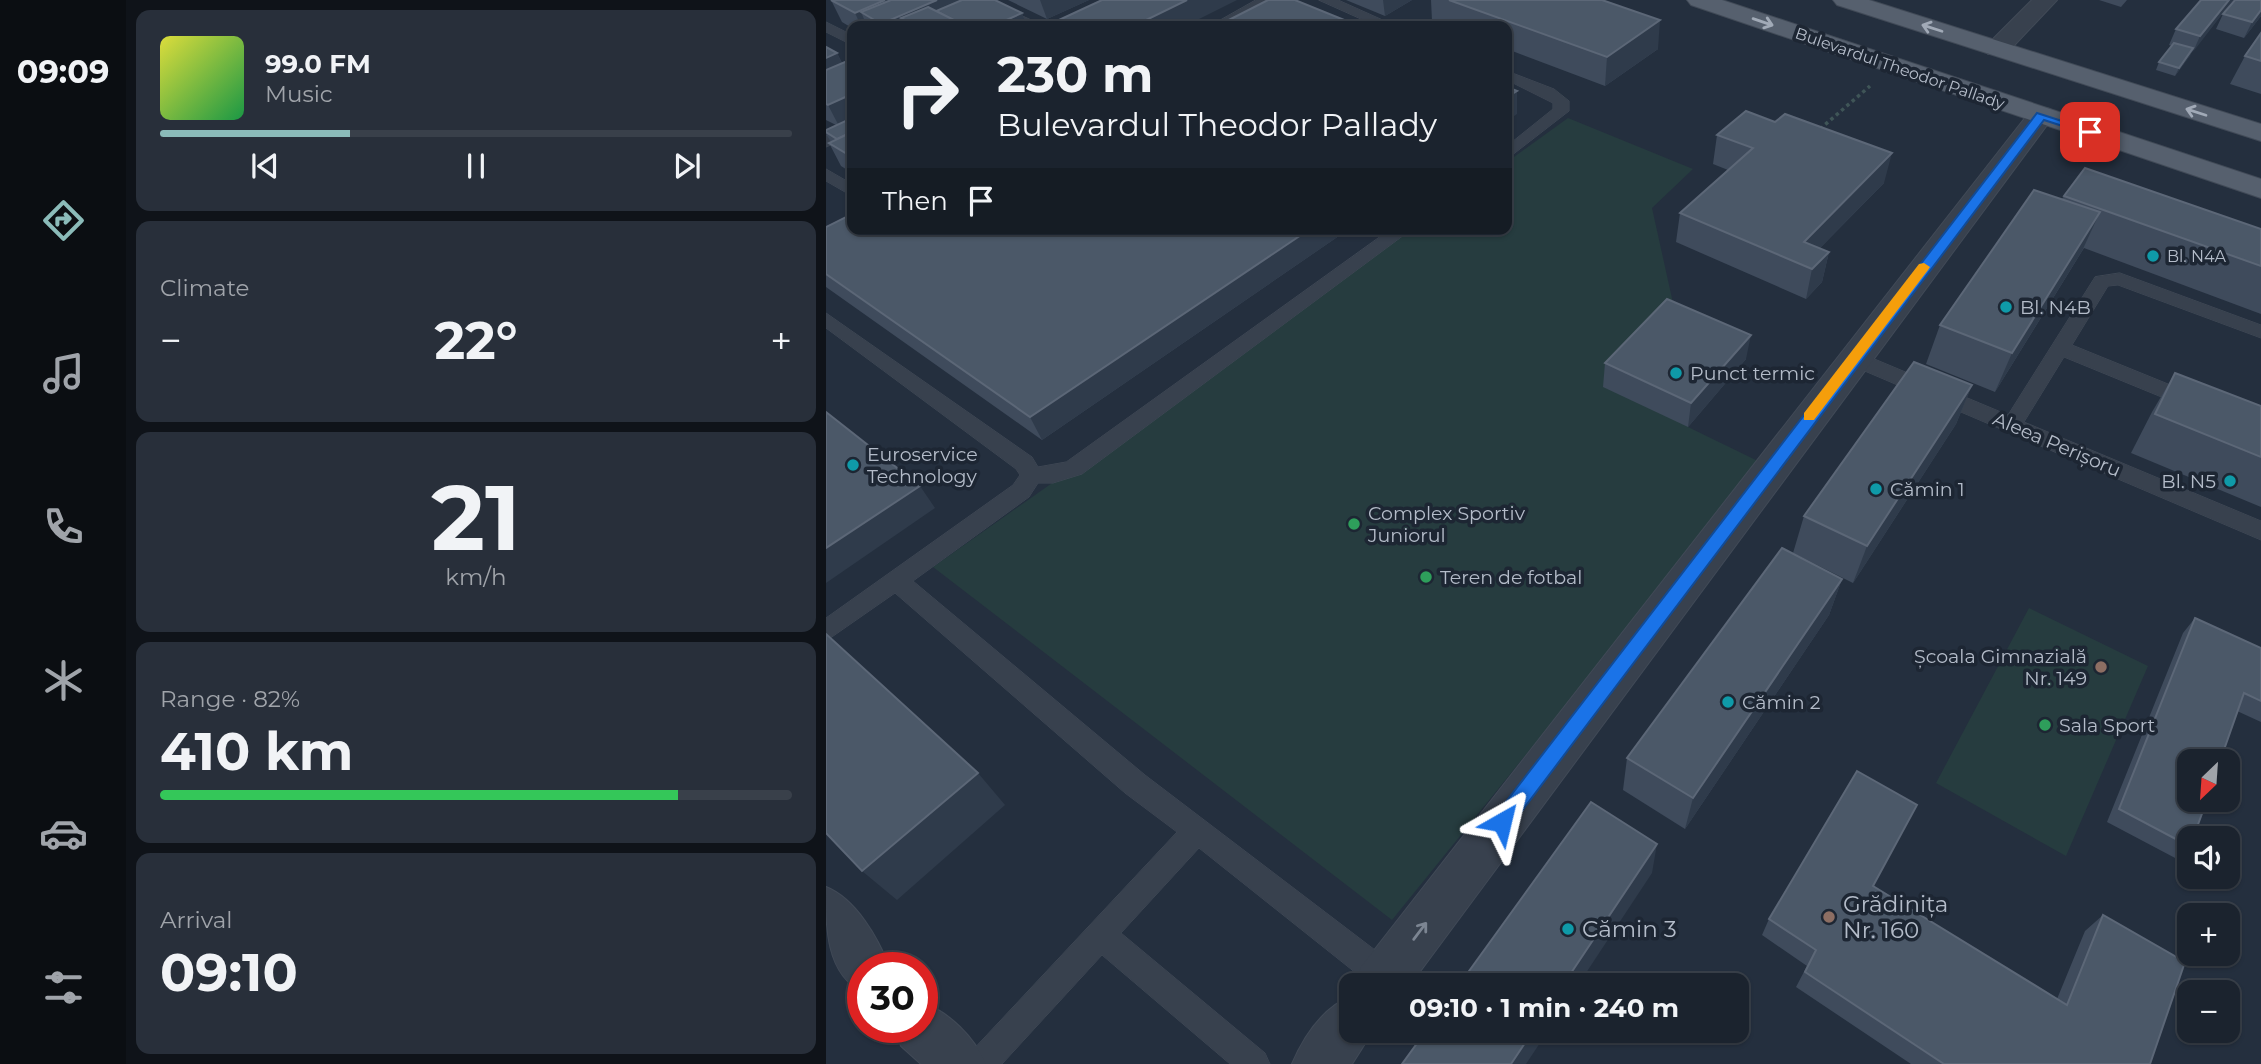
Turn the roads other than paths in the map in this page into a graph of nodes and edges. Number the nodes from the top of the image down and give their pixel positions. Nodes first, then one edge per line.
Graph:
1 (1267, 0) edge
2 (1326, 0) edge
3 (1699, 0) edge
4 (1845, 0) edge
5 (2046, 0) edge
6 (997, 9) edge
7 (1022, 21) edge
8 (1227, 21) edge
9 (1377, 21) edge
10 (826, 26) edge
11 (847, 38) edge
12 (1997, 49) junction
13 (1512, 77) edge
14 (2041, 116) junction
15 (847, 132) edge
16 (2261, 133) edge
17 (826, 142) edge
18 (1512, 150) edge
19 (826, 174) edge
20 (847, 188) edge
21 (2261, 190) edge
22 (1395, 235) edge
23 (826, 319) edge
24 (2261, 332) edge
25 (2060, 348) junction
26 (1853, 358) junction
27 (2211, 409) edge
28 (2012, 425) junction
29 (1032, 475) junction
30 (2261, 530) edge
31 (896, 580) junction
32 (826, 631) edge
33 (1197, 830) junction
34 (826, 911) edge
35 (1101, 935) junction
36 (854, 952) edge
37 (1372, 973) edge
38 (1388, 973) edge
39 (1339, 1038) edge
40 (937, 1043) edge
41 (959, 1064) edge
42 (981, 1064) edge
43 (1254, 1064) edge
44 (1319, 1064) edge

1 - 8 lane
2 - 9 lane
3 -> 14 main road, Bulevardul Theodor Pallady
12 -> 4 main road
5 - 12 street
6 - 7 lane
10 - 11 lane
16 -> 12 main road
13 - 18 lane
14 - 21 main road, Bulevardul Theodor Pallady
14 - 26 street
15 - 17 lane
19 - 20 lane
22 - 29 lane
23 - 29 lane
24 - 25 lane
25 - 27 lane
25 - 28 lane
26 - 28 lane, Aleea Perișoru
38 -> 26 street
28 - 30 lane, Aleea Perișoru
29 - 31 lane
31 - 32 lane
31 - 33 lane
33 - 35 lane
33 - 37 lane
34 - 36 street
35 - 42 lane
35 - 43 lane
39 - 44 street
40 - 41 street

